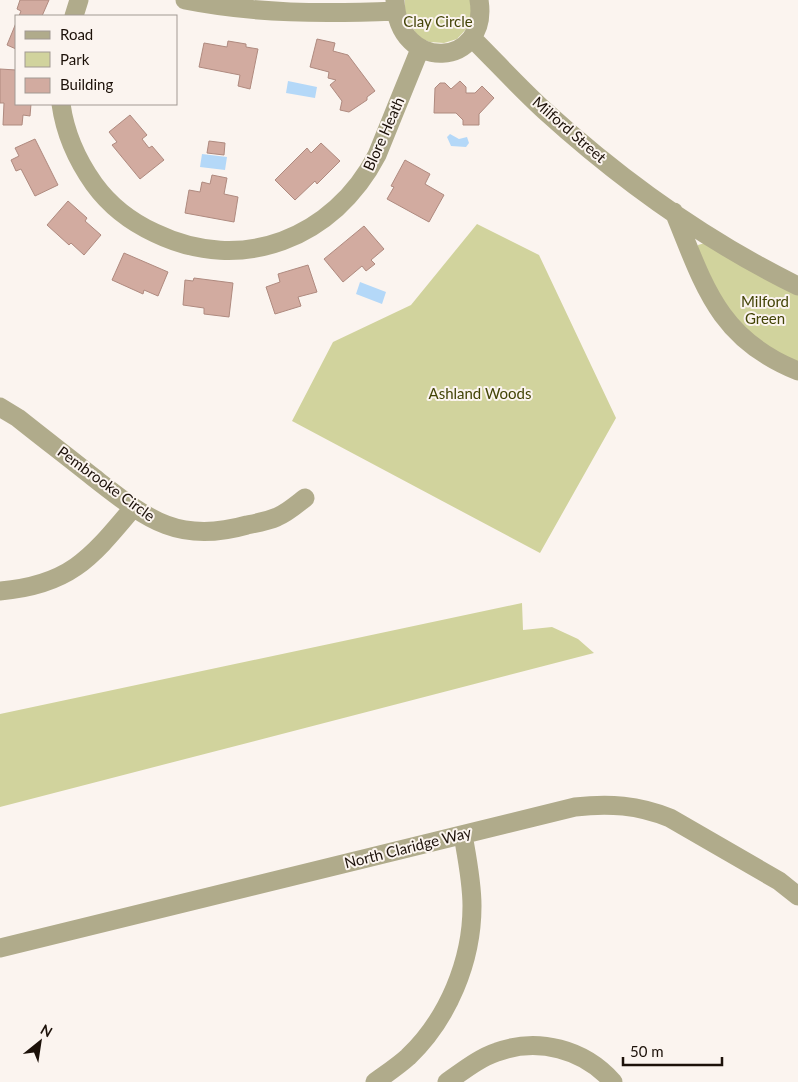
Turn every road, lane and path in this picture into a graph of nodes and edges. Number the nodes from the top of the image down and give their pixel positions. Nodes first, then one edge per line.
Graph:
1 (79, 0) edge
2 (185, 0) edge
3 (479, 0) edge
4 (396, 6) edge
5 (74, 15) edge
6 (473, 39) junction
7 (420, 49) junction
8 (61, 105) edge
9 (674, 212) junction
10 (798, 286) edge
11 (798, 371) edge
12 (0, 407) edge
13 (305, 498) dead end
14 (133, 508) junction
15 (0, 591) edge
16 (463, 835) junction
17 (798, 896) edge
18 (0, 948) edge
19 (375, 1082) edge
20 (448, 1082) edge
21 (613, 1082) edge

1 - 5 street
2 - 4 street
3 - 6 street
4 - 7 street
6 - 7 street
6 - 9 street, Milford Street
7 - 8 street, Blore Heath
9 - 10 street, Milford Street
9 - 11 street
12 - 14 street, Pembrooke Circle
13 - 14 street, Pembrooke Circle
14 - 15 street
16 - 17 street, North Claridge Way
16 - 18 street, North Claridge Way
16 - 19 street
20 - 21 street

